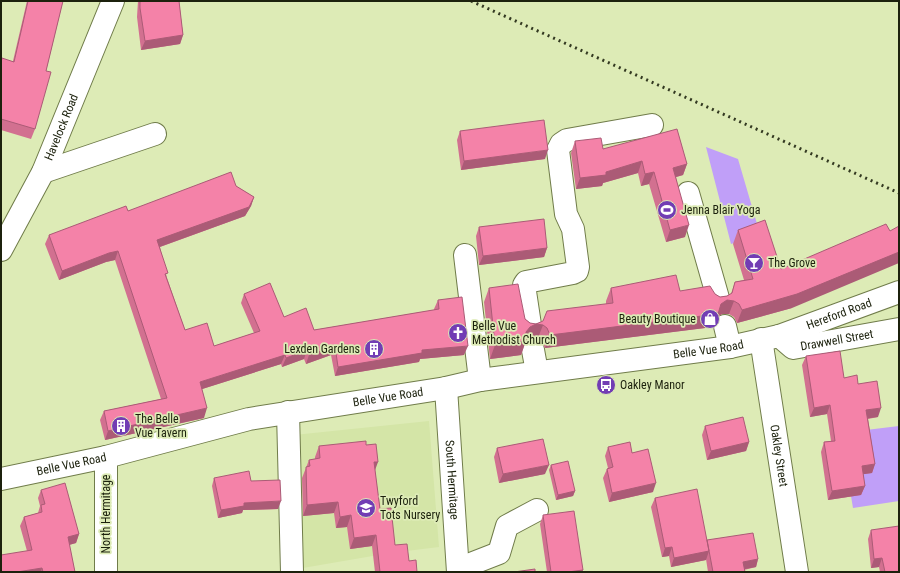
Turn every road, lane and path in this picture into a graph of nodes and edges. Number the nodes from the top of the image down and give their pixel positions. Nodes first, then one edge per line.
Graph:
1 (114, 1) edge
2 (652, 125) dead end
3 (155, 134) dead end
4 (43, 172) junction
5 (688, 193) dead end
6 (1, 250) edge
7 (465, 255) dead end
8 (899, 292) edge
9 (718, 298) edge
10 (530, 325) edge
11 (725, 326) dead end
12 (899, 329) edge
13 (770, 338) junction
14 (730, 347) junction
15 (533, 350) dead end
16 (536, 372) junction
17 (480, 380) junction
18 (446, 388) junction
19 (288, 412) junction
20 (106, 457) junction
21 (1, 479) edge
22 (537, 510) dead end
23 (458, 570) edge
24 (106, 572) edge
25 (292, 572) edge
26 (797, 572) edge

1 - 4 street, Havelock Road
2 - 10 street
3 - 4 street
4 - 6 street, Havelock Road
5 - 9 street
7 - 17 street
8 - 13 street, Hereford Road
11 - 14 street
12 - 13 street, Drawwell Street
13 - 14 street, Belle Vue Road
13 - 26 street, Oakley Street
14 - 16 street, Belle Vue Road
15 - 16 street
16 - 17 street, Belle Vue Road
17 - 18 street, Belle Vue Road
18 - 19 street, Belle Vue Road
18 - 23 street, South Hermitage
19 - 20 street, Belle Vue Road
19 - 25 street
20 - 21 street, Belle Vue Road
20 - 24 street, North Hermitage
22 - 23 street

